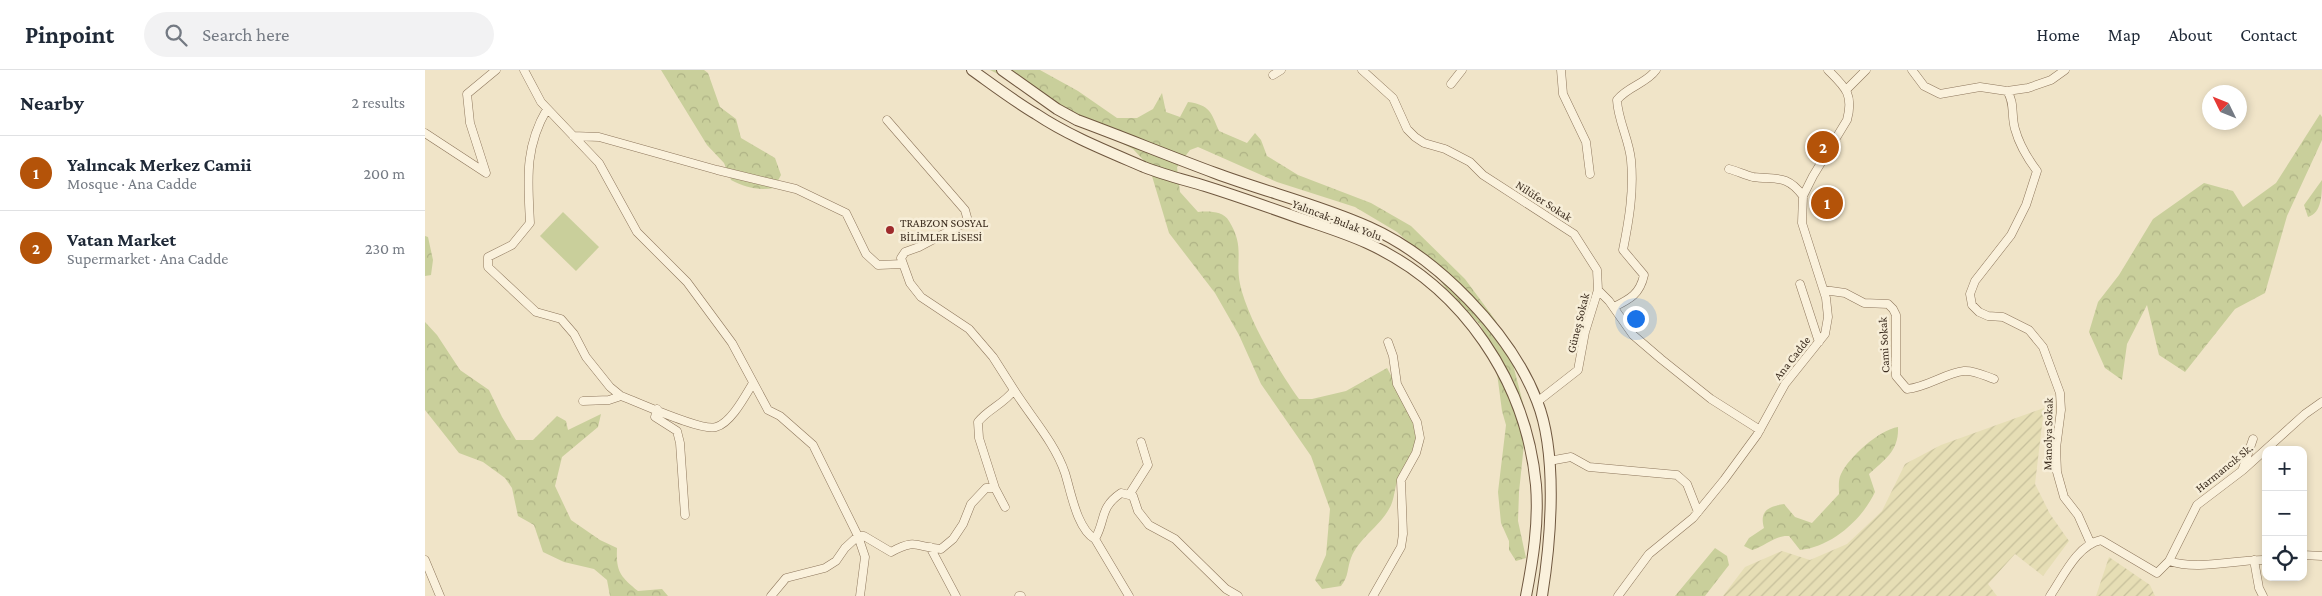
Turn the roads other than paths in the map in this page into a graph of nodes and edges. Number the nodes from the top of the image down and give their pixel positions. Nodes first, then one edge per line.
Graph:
1 (495, 70) edge
2 (524, 70) edge
3 (973, 70) edge
4 (1002, 70) edge
5 (1281, 70) edge
6 (1362, 70) edge
7 (1462, 70) edge
8 (1561, 70) edge
9 (1656, 70) edge
10 (1828, 70) edge
11 (1866, 70) edge
12 (1912, 70) edge
13 (2065, 70) edge
14 (1273, 75) dead end
15 (1451, 84) dead end
16 (1847, 89) junction
17 (2007, 91) junction
18 (547, 109) junction
19 (887, 120) dead end
20 (425, 133) edge
21 (573, 136) junction
22 (1729, 169) dead end
23 (1590, 174) dead end
24 (1803, 196) junction
25 (903, 264) junction
26 (1800, 284) dead end
27 (1598, 290) junction
28 (1824, 290) junction
29 (1613, 307) junction
30 (1388, 342) dead end
31 (1819, 342) junction
32 (1994, 379) dead end
33 (753, 383) junction
34 (1014, 390) junction
35 (621, 396) junction
36 (583, 401) dead end
37 (1537, 402) junction
38 (2322, 402) edge
39 (657, 409) junction
40 (1760, 430) junction
41 (2253, 439) dead end
42 (1141, 442) dead end
43 (1549, 461) junction
44 (2243, 470) junction
45 (995, 488) junction
46 (1129, 495) junction
47 (1005, 507) dead end
48 (1698, 512) junction
49 (685, 515) dead end
50 (858, 536) junction
51 (1095, 539) junction
52 (2090, 542) junction
53 (930, 547) junction
54 (2307, 555) edge
55 (2322, 556) edge
56 (425, 560) edge
57 (2254, 560) junction
58 (2262, 560) edge
59 (2169, 561) junction
60 (440, 596) edge
61 (771, 596) edge
62 (860, 596) edge
63 (956, 596) edge
64 (1129, 596) edge
65 (1238, 596) edge
66 (1373, 596) edge
67 (1525, 596) edge
68 (1542, 596) edge
69 (1618, 596) edge
70 (2050, 596) edge
71 (2263, 596) edge

1 - 20 street
2 - 18 street
3 - 67 main road, Yalıncak-Bulak Yolu
4 - 37 main road, Yalıncak-Bulak Yolu
5 - 14 street
6 - 27 street, Nilüfer Sokak
7 - 15 street
8 - 23 street
9 - 29 street
10 - 16 street
11 - 16 street
12 - 17 street
13 - 17 street
16 - 24 street, Ana Cadde
17 - 52 street, Manolya Sokak
18 - 21 street
18 - 35 street
19 - 25 street
21 - 25 street
21 - 33 street
22 - 24 street
24 - 28 street, Ana Cadde
25 - 34 street
26 - 31 street
27 - 29 street
27 - 37 street, Güneş Sokak
28 - 31 street, Ana Cadde
28 - 32 street, Cami Sokak
29 - 40 street
30 - 66 street
31 - 40 street, Ana Cadde
33 - 39 street
33 - 50 street
34 - 45 street
34 - 51 street
35 - 36 street
35 - 39 street
37 - 43 main road, Yalıncak-Bulak Yolu
38 - 44 street, Harmancık Sk.
39 - 49 street
40 - 48 street, Ana Cadde
41 - 44 street
42 - 46 street
43 - 48 street
43 - 68 main road, Yalıncak-Bulak Yolu
44 - 59 street, Harmancık Sk.
45 - 47 street
45 - 53 street
46 - 51 street
46 - 65 street
48 - 69 street, Ana Cadde
50 - 53 street
50 - 61 street
50 - 62 street
51 - 64 street
52 - 59 street
52 - 70 street
53 - 63 street
54 - 55 street
56 - 60 street
57 - 58 street
57 - 59 street
57 - 71 street

